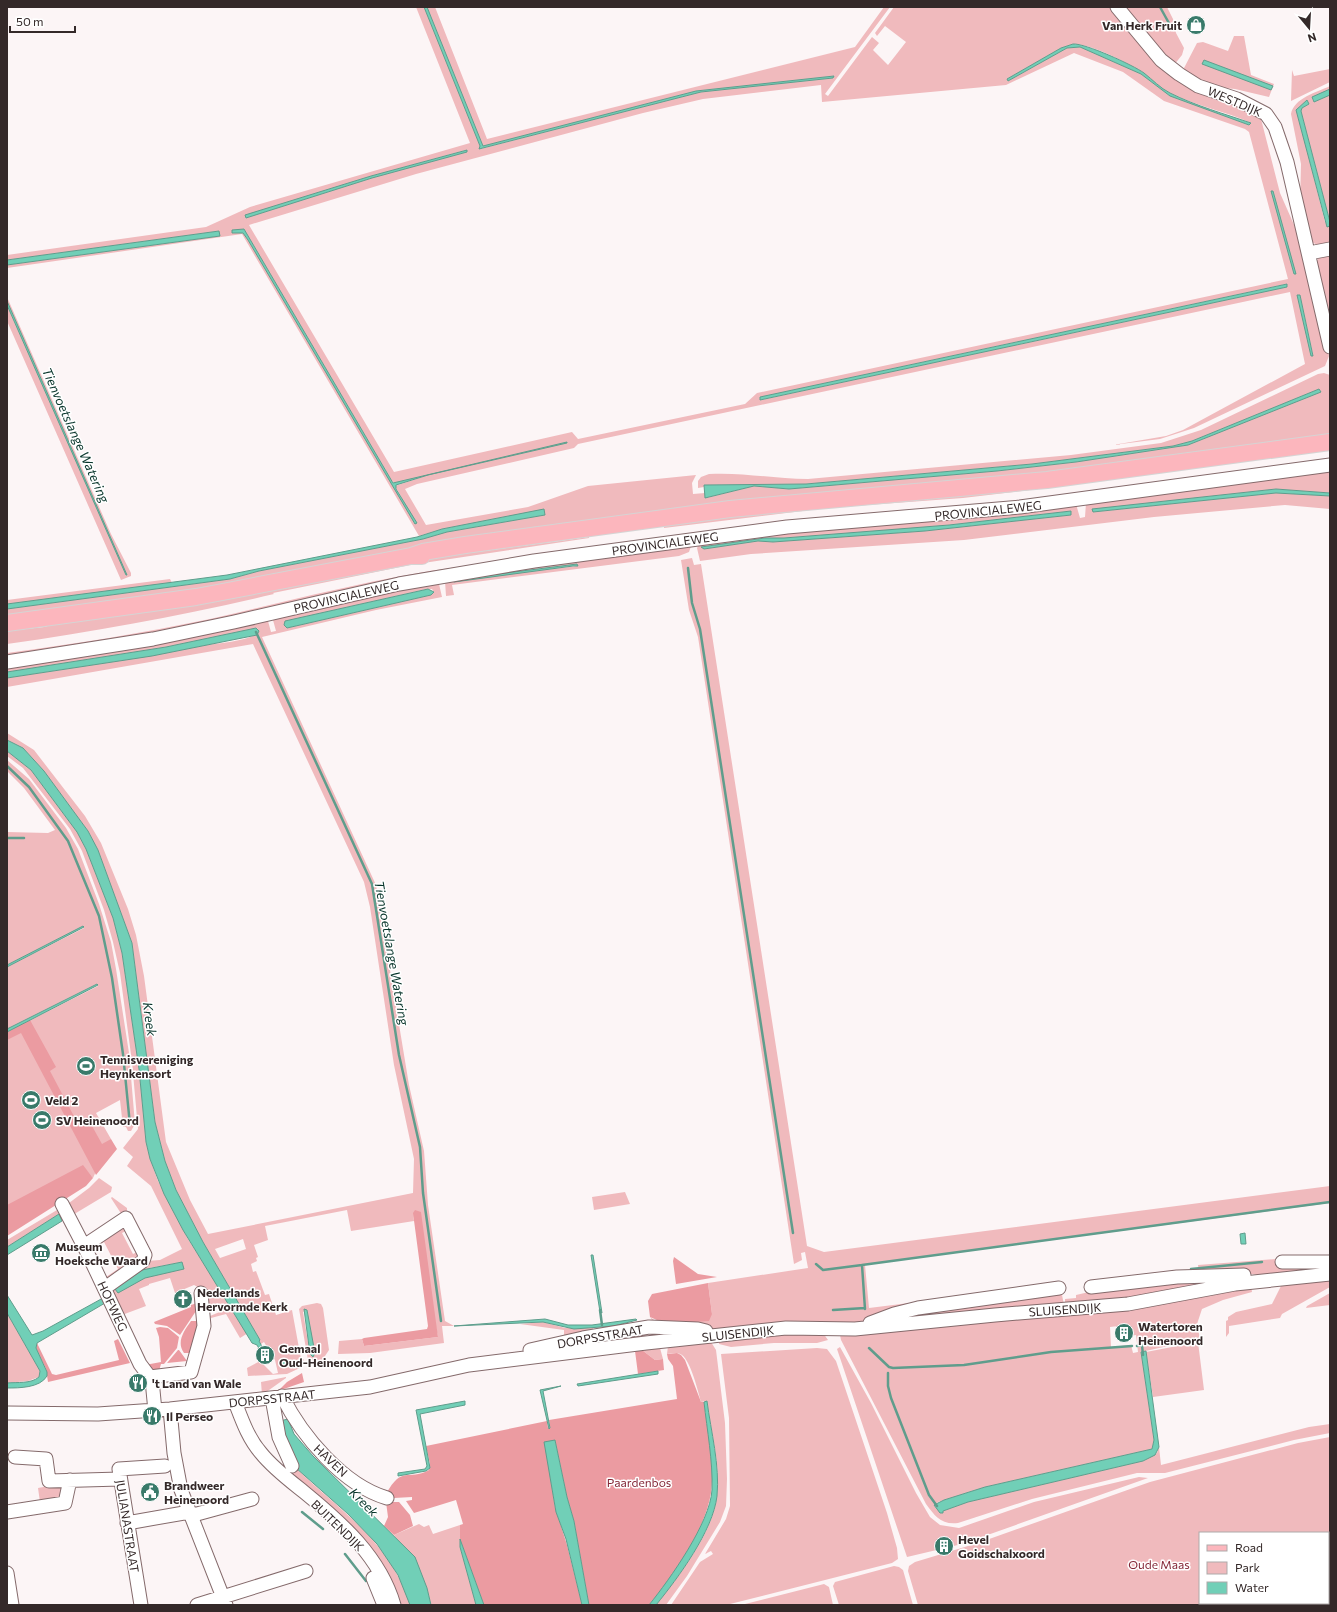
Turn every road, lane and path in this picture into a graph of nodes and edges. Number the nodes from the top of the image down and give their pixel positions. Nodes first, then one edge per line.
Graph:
1 (1116, 7) edge
2 (1330, 250) edge
3 (1309, 252) junction
4 (1330, 347) edge
5 (1330, 442) edge
6 (1330, 465) edge
7 (7, 623) edge
8 (7, 662) edge
9 (62, 1204) dead end
10 (84, 1246) junction
11 (1282, 1262) dead end
12 (1330, 1262) edge
13 (1330, 1274) edge
14 (1266, 1280) junction
15 (1091, 1287) dead end
16 (105, 1288) junction
17 (1059, 1288) dead end
18 (201, 1294) dead end
19 (861, 1328) junction
20 (715, 1335) junction
21 (663, 1341) joint
22 (486, 1363) junction
23 (150, 1377) junction
24 (281, 1401) junction
25 (235, 1402) junction
26 (170, 1409) junction
27 (154, 1411) junction
28 (7, 1413) edge
29 (15, 1457) dead end
30 (165, 1466) dead end
31 (287, 1471) junction
32 (120, 1479) junction
33 (70, 1480) junction
34 (387, 1498) dead end
35 (252, 1499) dead end
36 (7, 1512) edge
37 (190, 1514) junction
38 (127, 1523) junction
39 (306, 1571) dead end
40 (7, 1577) edge
41 (225, 1600) edge
42 (12, 1605) edge
43 (140, 1605) edge
44 (197, 1605) edge
45 (384, 1605) edge
46 (394, 1605) edge

1 - 3 street, WESTDIJK
2 - 3 street
3 - 4 street, WESTDIJK
5 - 7 main road, PROVINCIALEWEG
6 - 8 street, PROVINCIALEWEG
9 - 10 street, HOFWEG
10 - 16 street, HOFWEG
10 - 16 street
11 - 12 street
13 - 14 street, SLUISENDIJK
14 - 15 street, SLUISENDIJK
14 - 19 street, SLUISENDIJK
16 - 23 street, HOFWEG
17 - 19 street, SLUISENDIJK
18 - 23 street
19 - 20 street, SLUISENDIJK
20 - 21 street, SLUISENDIJK
20 - 22 street, DORPSSTRAAT
21 - 22 street, DORPSSTRAAT
22 - 24 street, DORPSSTRAAT
23 - 27 street, HOFWEG
24 - 25 street, DORPSSTRAAT
24 - 31 street
24 - 34 street, HAVEN
25 - 26 street, DORPSSTRAAT
25 - 31 street, BUITENDIJK
26 - 27 street, DORPSSTRAAT
26 - 37 street
27 - 28 street, DORPSSTRAAT
29 - 33 street
30 - 32 street, JULIANASTRAAT
31 - 45 street, BUITENDIJK
31 - 46 street, BUITENDIJK
32 - 33 street
32 - 38 street, JULIANASTRAAT
33 - 36 street
35 - 37 street
37 - 38 street
37 - 41 street
38 - 43 street, JULIANASTRAAT
39 - 41 street
40 - 42 street
41 - 44 street

